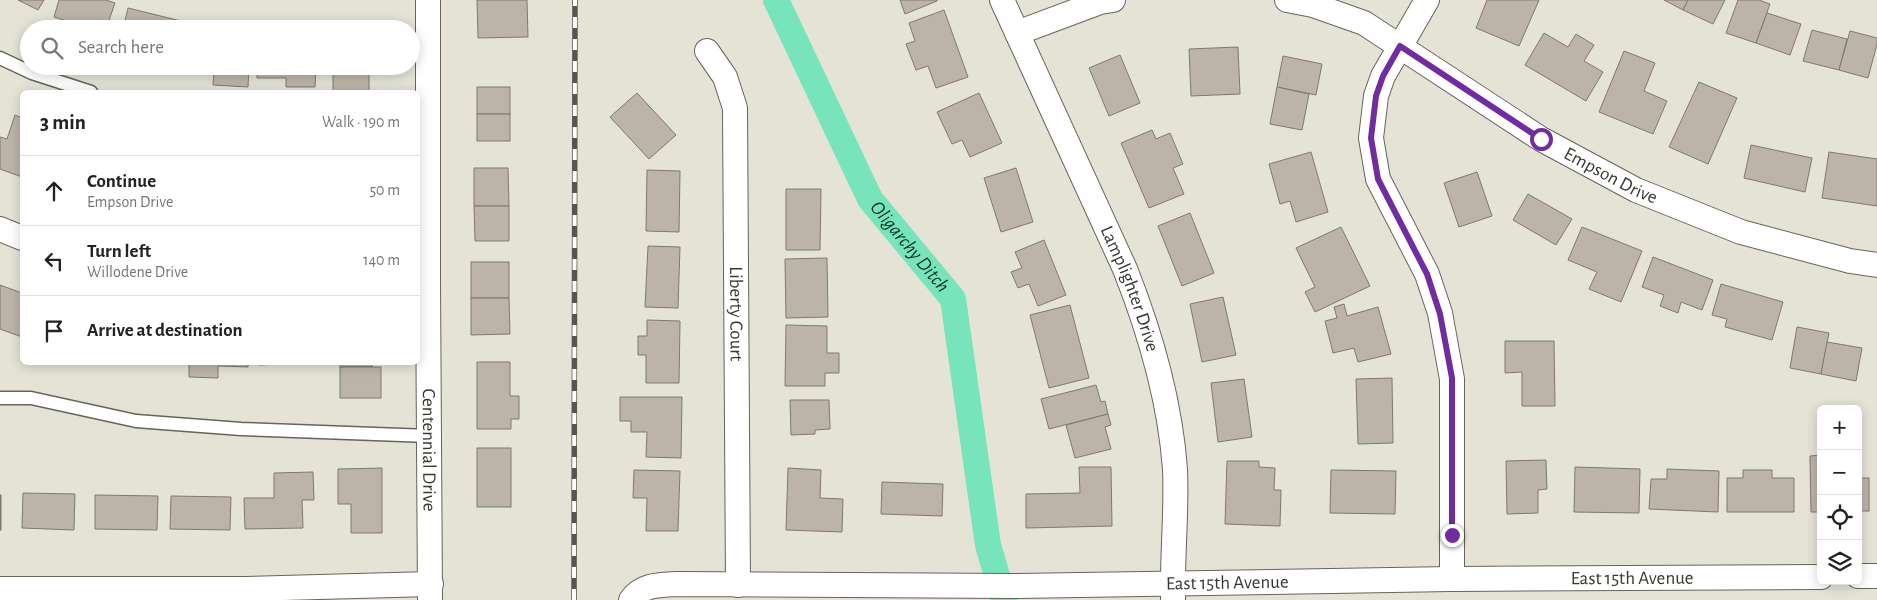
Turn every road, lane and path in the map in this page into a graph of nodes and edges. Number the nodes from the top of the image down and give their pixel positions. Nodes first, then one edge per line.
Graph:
1 (428, 0) edge
2 (1002, 0) edge
3 (1113, 0) edge
4 (1287, 0) edge
5 (1427, 0) edge
6 (1017, 33) junction
7 (1400, 46) junction
8 (707, 51) dead end
9 (0, 58) edge
10 (20, 67) edge
11 (41, 75) edge
12 (85, 90) edge
13 (423, 129) edge
14 (0, 230) edge
15 (20, 237) edge
16 (1877, 265) edge
17 (423, 282) edge
18 (0, 398) edge
19 (429, 436) junction
20 (1862, 576) edge
21 (1877, 576) edge
22 (1817, 577) edge
23 (1452, 580) junction
24 (738, 585) junction
25 (0, 589) edge
26 (431, 592) edge
27 (1173, 592) edge
28 (35, 595) edge
29 (142, 595) edge
30 (633, 597) edge

1 - 13 street, Centennial Drive
2 - 6 street, Lamplighter Drive
3 - 6 street
4 - 7 street, Empson Drive
5 - 7 street
6 - 27 street, Lamplighter Drive
7 - 16 street, Empson Drive
7 - 23 street
8 - 24 street, Liberty Court
9 - 10 lane
11 - 12 lane
13 - 17 street, Centennial Drive
14 - 15 street
17 - 19 street, Centennial Drive
18 - 19 lane
19 - 26 street, Centennial Drive
20 - 21 street
22 - 23 street, East 15th Avenue
23 - 27 street, East 15th Avenue
24 - 27 street, East 15th Avenue
24 - 30 street, East 15th Avenue
25 - 28 street
26 - 29 street
28 - 29 street

